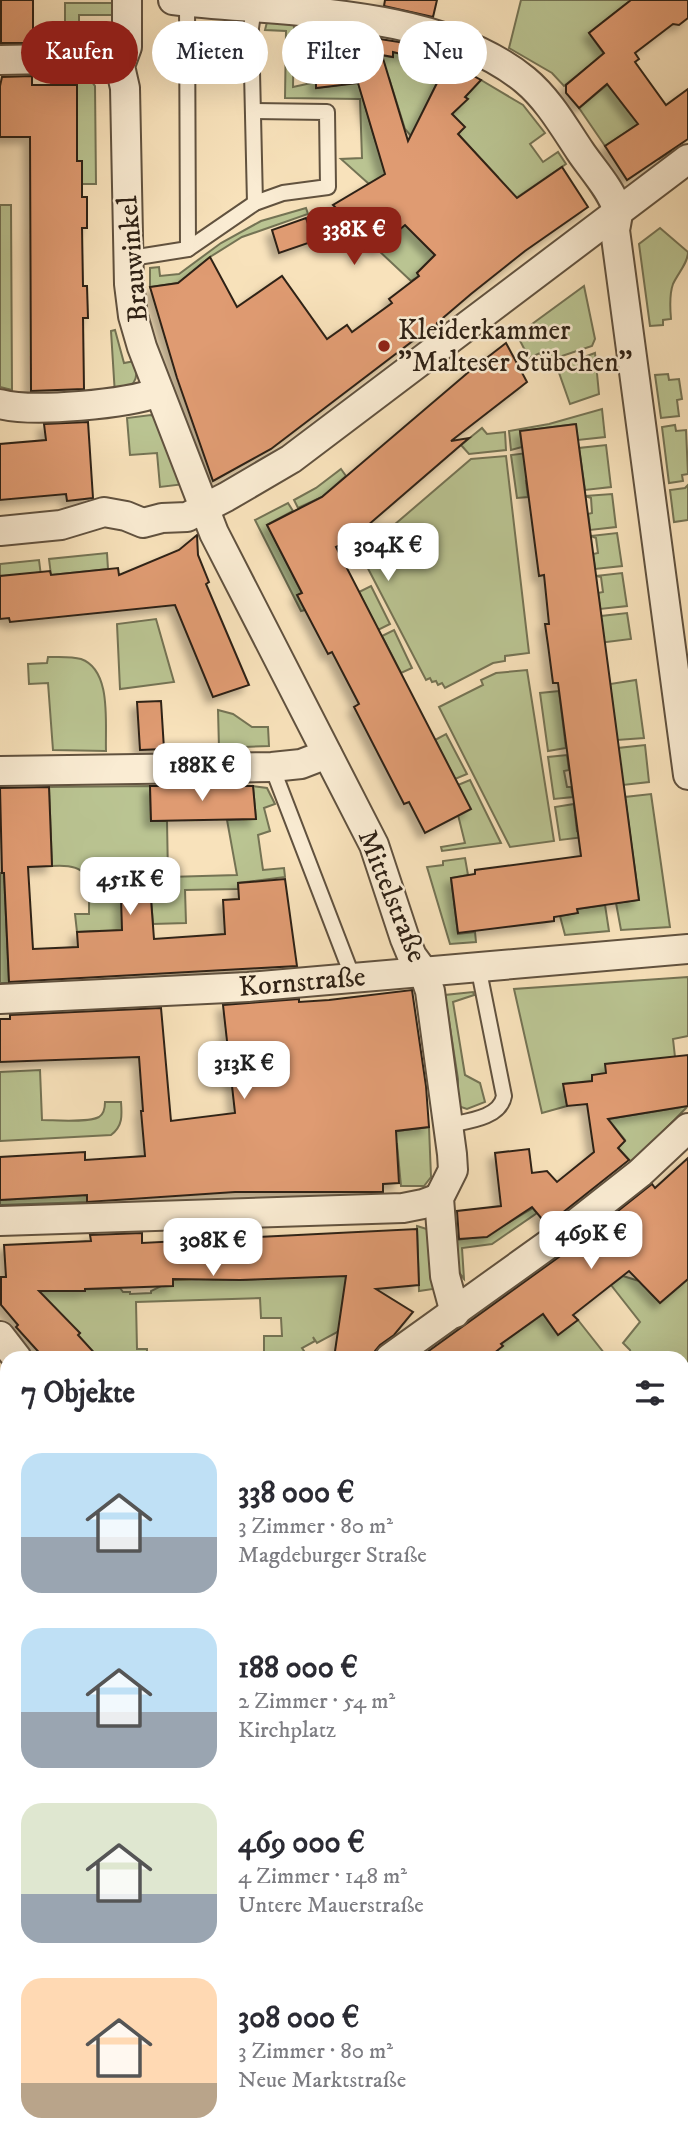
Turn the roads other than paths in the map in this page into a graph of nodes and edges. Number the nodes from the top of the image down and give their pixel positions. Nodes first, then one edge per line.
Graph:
1 (127, 0) edge
2 (180, 1) edge
3 (254, 7) junction
4 (127, 21) edge
5 (0, 60) edge
6 (21, 60) edge
7 (124, 84) edge
8 (253, 111) junction
9 (688, 159) edge
10 (256, 203) junction
11 (618, 211) junction
12 (188, 249) junction
13 (127, 256) junction
14 (159, 392) junction
15 (0, 404) edge
16 (205, 508) junction
17 (0, 531) edge
18 (327, 754) junction
19 (272, 767) junction
20 (0, 771) edge
21 (688, 775) edge
22 (688, 948) edge
23 (478, 966) junction
24 (423, 971) junction
25 (354, 978) junction
26 (0, 999) edge
27 (449, 1125) junction
28 (688, 1128) edge
29 (439, 1198) junction
30 (0, 1221) edge
31 (455, 1313) junction
32 (0, 1336) edge
33 (12, 1351) edge
34 (400, 1351) edge

1 - 4 street, Brauwinkel
2 - 3 street
2 - 12 lane
3 - 8 lane
3 - 11 street
5 - 6 street
7 - 13 street, Brauwinkel
8 - 10 lane
8 - 10 lane
9 - 11 street
10 - 12 lane
11 - 16 street
11 - 21 street
12 - 13 lane
13 - 14 street, Brauwinkel
14 - 15 street
14 - 16 street, Brauwinkel
16 - 17 street
16 - 18 street, Mittelstraße
18 - 19 street
18 - 24 street, Mittelstraße
19 - 20 street
19 - 25 lane
22 - 23 street, Kornstraße
23 - 24 street, Kornstraße
23 - 27 lane
24 - 25 street, Kornstraße
24 - 27 street, Mittelstraße
25 - 26 street, Kornstraße
27 - 29 street, Mittelstraße
28 - 31 street
29 - 30 street
29 - 31 street, Mittelstraße
31 - 34 street
32 - 33 street

